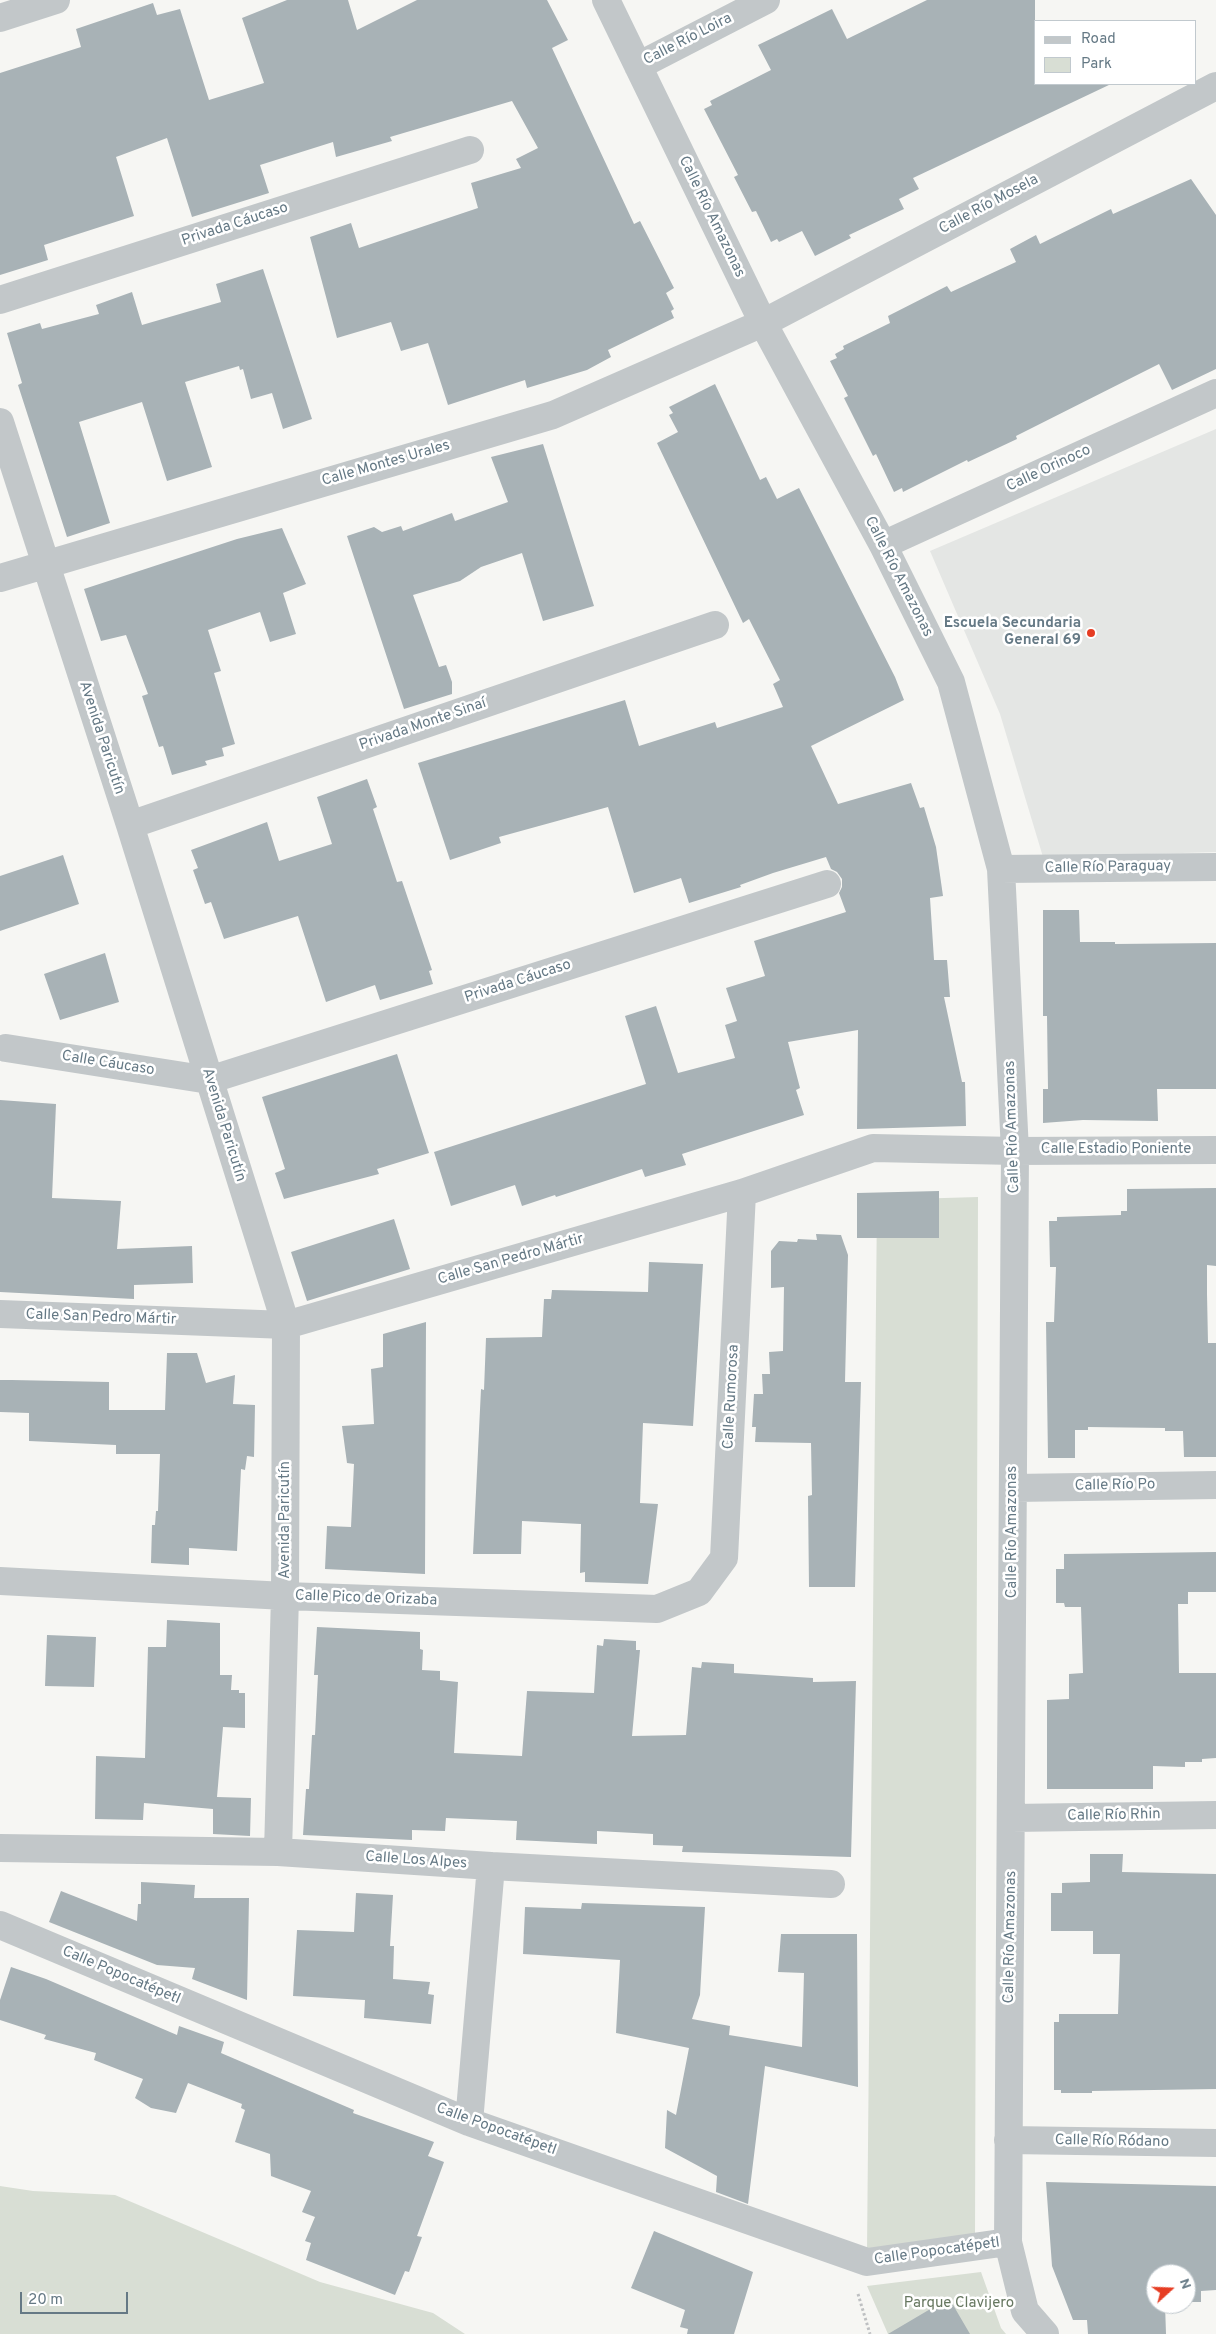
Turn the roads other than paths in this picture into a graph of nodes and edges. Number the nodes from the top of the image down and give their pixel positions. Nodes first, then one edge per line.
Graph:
1 (56, 0) edge
2 (606, 0) edge
3 (766, 0) edge
4 (0, 18) edge
5 (638, 66) junction
6 (1216, 86) edge
7 (470, 150) dead end
8 (0, 300) edge
9 (763, 323) junction
10 (1216, 393) edge
11 (0, 422) edge
12 (883, 545) junction
13 (45, 565) junction
14 (0, 578) edge
15 (716, 625) dead end
16 (130, 825) junction
17 (1216, 867) edge
18 (1001, 869) junction
19 (827, 884) dead end
20 (6, 1048) dead end
21 (209, 1080) junction
22 (1216, 1150) edge
23 (1015, 1151) junction
24 (742, 1193) junction
25 (0, 1314) edge
26 (286, 1325) junction
27 (1216, 1485) edge
28 (1014, 1488) junction
29 (0, 1581) edge
30 (699, 1592) joint
31 (285, 1596) junction
32 (1216, 1815) edge
33 (1012, 1818) junction
34 (0, 1848) edge
35 (278, 1852) junction
36 (491, 1866) junction
37 (831, 1884) dead end
38 (0, 1925) edge
39 (469, 2122) junction
40 (1008, 2140) junction
41 (1216, 2143) edge
42 (1008, 2242) junction
43 (1045, 2334) edge

1 - 4 street
2 - 5 street, Calle Río Amazonas
3 - 5 street, Calle Río Loira
5 - 9 street, Calle Río Amazonas
6 - 9 street, Calle Río Mosela
7 - 8 street, Privada Cáucaso
9 - 12 street, Calle Río Amazonas
9 - 13 street, Calle Montes Urales
10 - 12 street, Calle Orinoco
11 - 13 street, Avenida Paricutín
12 - 18 street, Calle Río Amazonas
13 - 14 street, Calle Montes Urales
13 - 16 street, Avenida Paricutín
15 - 16 street, Privada Monte Sinaí
16 - 21 street, Avenida Paricutín
17 - 18 street, Calle Río Paraguay
18 - 23 street, Calle Río Amazonas
19 - 21 street, Privada Cáucaso
20 - 21 street, Calle Cáucaso
21 - 26 street, Avenida Paricutín
22 - 23 street, Calle Estadio Poniente
23 - 24 street, Calle San Pedro Mártir
23 - 28 street, Calle Río Amazonas
24 - 26 street, Calle San Pedro Mártir
24 - 30 street, Calle Rumorosa
25 - 26 street, Calle San Pedro Mártir
26 - 31 street, Avenida Paricutín
27 - 28 street, Calle Río Po
28 - 33 street, Calle Río Amazonas
29 - 31 street, Calle Pico de Orizaba
30 - 31 street, Calle Pico de Orizaba
31 - 35 street, Avenida Paricutín
32 - 33 street, Calle Río Rhin
33 - 40 street, Calle Río Amazonas
34 - 35 street, Calle Los Alpes
35 - 36 street, Calle Los Alpes
36 - 37 street, Calle Los Alpes
36 - 39 street
38 - 39 street, Calle Popocatépetl
39 - 42 street, Calle Popocatépetl
40 - 41 street, Calle Río Ródano
40 - 42 street, Calle Río Amazonas
42 - 43 street, Calle Río Amazonas

